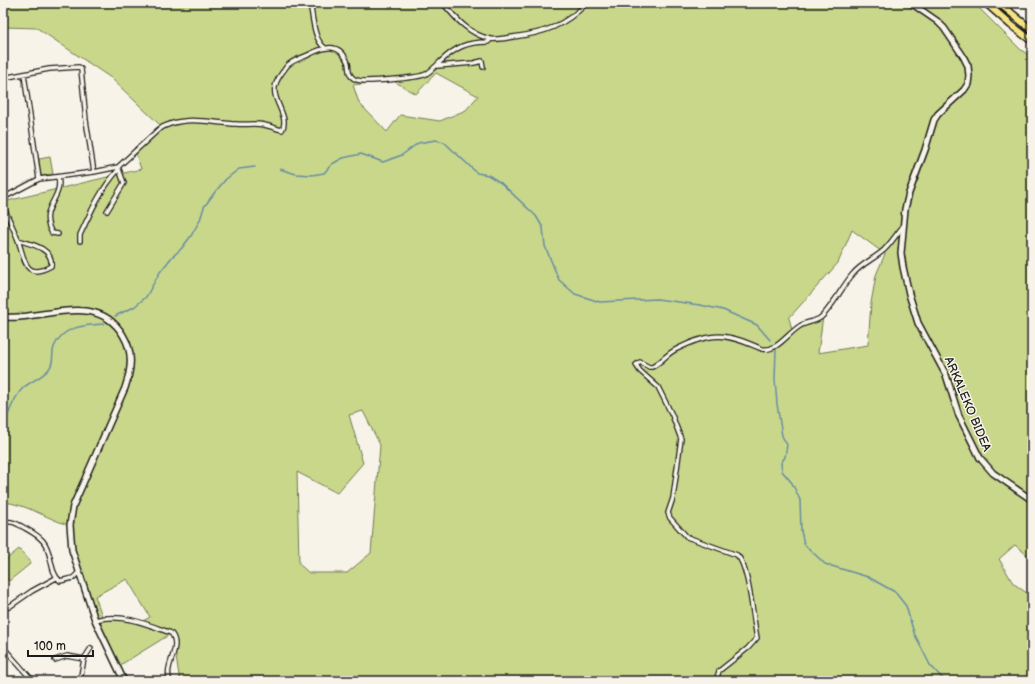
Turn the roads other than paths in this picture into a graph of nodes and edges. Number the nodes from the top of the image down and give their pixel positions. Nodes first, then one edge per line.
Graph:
1 (310, 3) edge
2 (443, 3) edge
3 (586, 3) edge
4 (912, 3) edge
5 (986, 3) edge
6 (999, 3) edge
7 (1032, 30) edge
8 (491, 39) junction
9 (1032, 41) edge
10 (326, 48) junction
11 (436, 66) junction
12 (483, 67) dead end
13 (24, 74) junction
14 (3, 78) edge
15 (118, 168) junction
16 (94, 172) junction
17 (58, 177) junction
18 (39, 179) junction
19 (3, 198) edge
20 (3, 206) edge
21 (107, 211) dead end
22 (903, 225) junction
23 (58, 234) dead end
24 (18, 240) junction
25 (80, 241) dead end
26 (3, 317) edge
27 (1032, 500) edge
28 (3, 523) edge
29 (79, 572) junction
30 (56, 578) junction
31 (3, 609) edge
32 (95, 620) junction
33 (3, 647) edge
34 (91, 648) dead end
35 (84, 659) junction
36 (55, 660) dead end
37 (33, 681) edge
38 (80, 681) edge
39 (124, 681) edge
40 (170, 681) edge
41 (716, 681) edge

1 - 10 street
2 - 8 street
3 - 8 street
4 - 22 street, ARKALEKO BIDEA
5 - 9 highway
6 - 7 highway
8 - 11 street
10 - 11 street
10 - 15 street
11 - 12 street
13 - 14 street
13 - 16 street
13 - 18 street
15 - 16 street
15 - 21 street
15 - 25 street
16 - 17 street
17 - 18 street
17 - 23 street
18 - 19 street
20 - 24 street
22 - 27 street, ARKALEKO BIDEA
22 - 41 street
24 - 24 street
26 - 29 street
28 - 30 street
29 - 30 street
29 - 32 street
30 - 31 street
32 - 39 street
32 - 40 street
33 - 37 street
34 - 35 street
35 - 36 street
35 - 38 street

